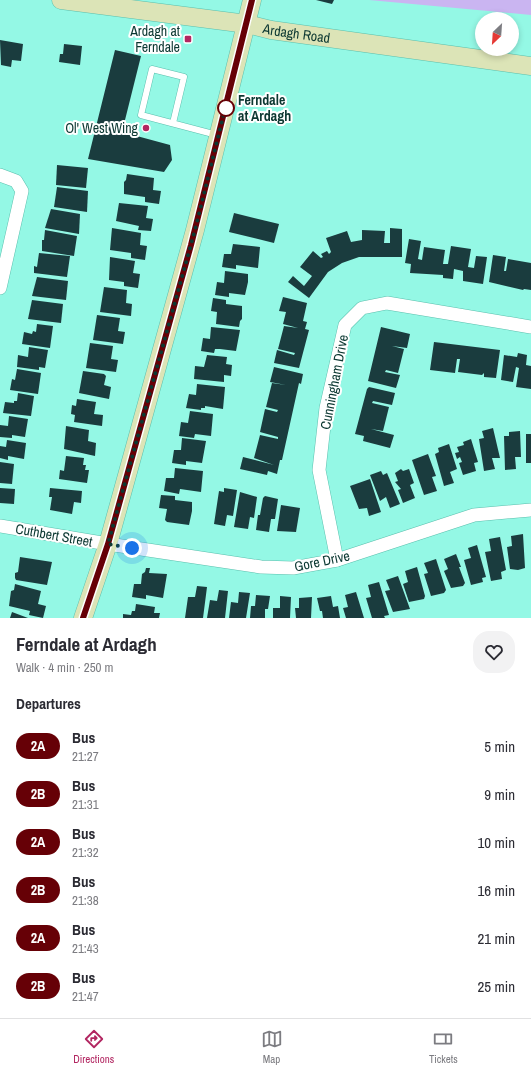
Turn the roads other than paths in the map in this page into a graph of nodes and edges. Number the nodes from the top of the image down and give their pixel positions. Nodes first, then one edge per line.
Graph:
1 (61, 0) edge
2 (252, 0) edge
3 (87, 2) edge
4 (247, 24) junction
5 (531, 66) edge
6 (173, 123) junction
7 (219, 136) junction
8 (0, 175) edge
9 (0, 288) edge
10 (531, 327) edge
11 (531, 510) edge
12 (0, 526) edge
13 (108, 544) junction
14 (337, 560) junction
15 (83, 618) edge

1 - 3 main road, Ardagh Road
2 - 4 main road
3 - 4 main road, Ardagh Road
4 - 5 main road, Ardagh Road
4 - 7 main road
6 - 6 lane
6 - 7 lane
7 - 13 main road
8 - 9 street
10 - 14 street, Cunningham Drive
11 - 14 street, Gore Drive
12 - 13 street, Cuthbert Street
13 - 14 street, Gore Drive
13 - 15 main road

